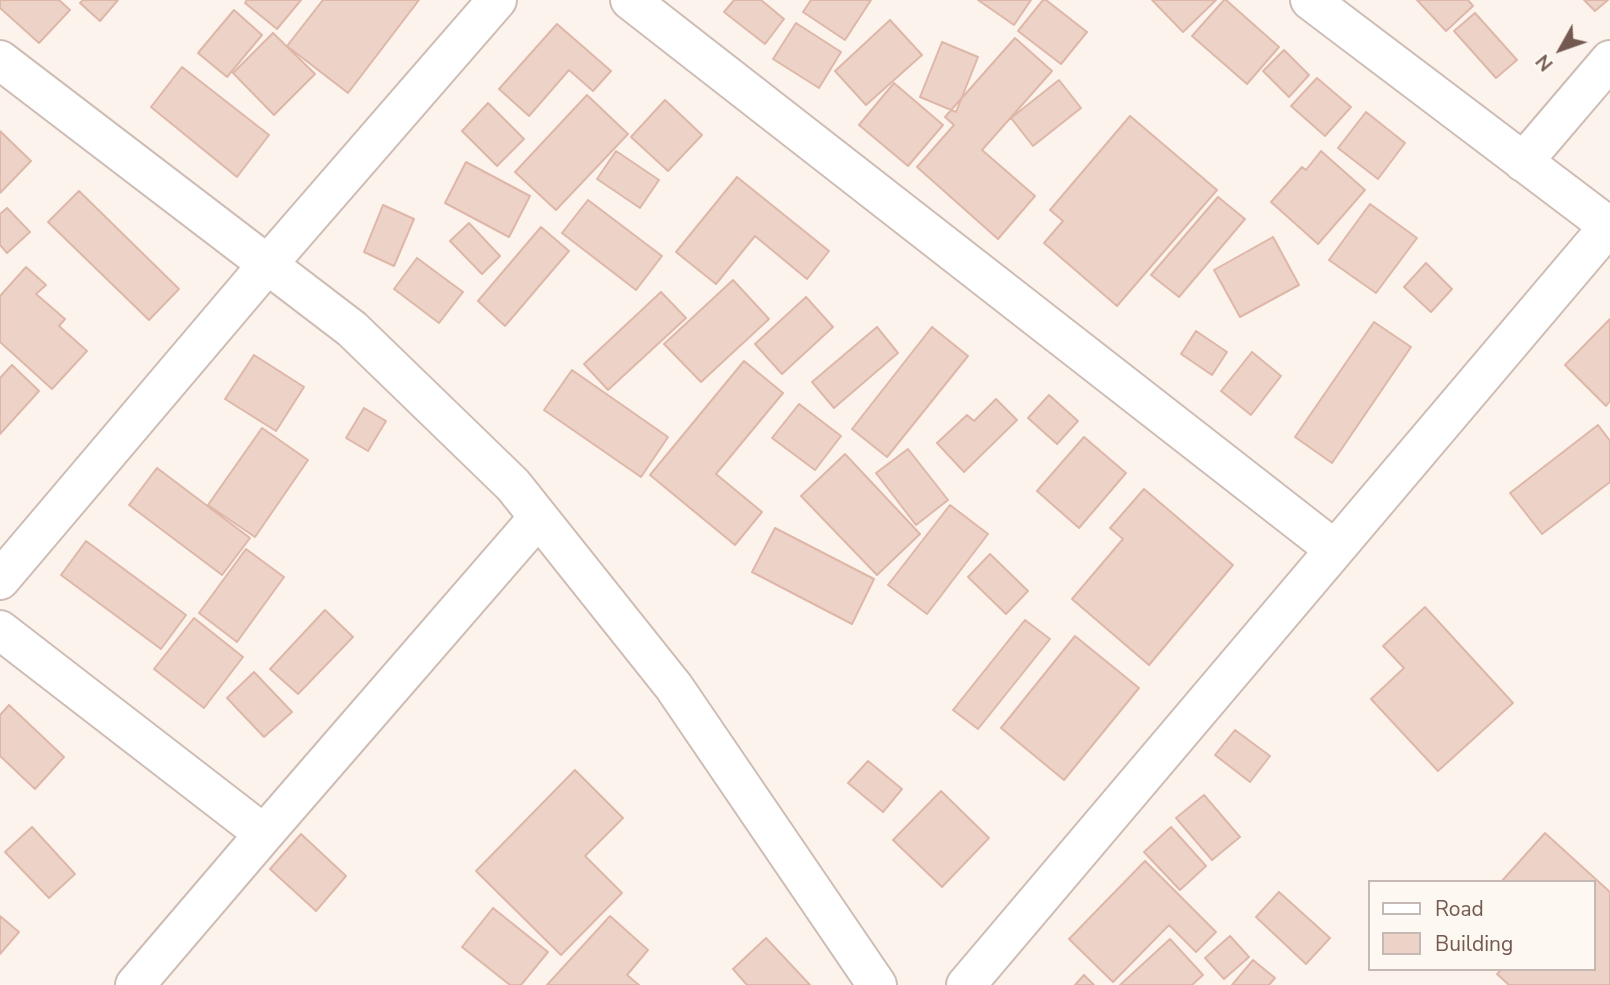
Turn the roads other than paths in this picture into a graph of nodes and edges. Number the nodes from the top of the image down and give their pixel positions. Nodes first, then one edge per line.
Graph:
1 (497, 0) edge
2 (630, 0) edge
3 (1311, 0) edge
4 (0, 60) edge
5 (1610, 60) edge
6 (1523, 162) junction
7 (1609, 226) edge
8 (267, 265) junction
9 (538, 518) junction
10 (1334, 549) junction
11 (0, 580) edge
12 (0, 630) edge
13 (264, 834) junction
14 (135, 985) edge
15 (877, 985) edge
16 (966, 985) edge

1 - 8 street
2 - 10 street
3 - 6 street
4 - 8 street
5 - 6 street
6 - 7 street
7 - 10 street
8 - 9 street
8 - 11 street
9 - 13 street
9 - 15 street
10 - 16 street
12 - 13 street
13 - 14 street

